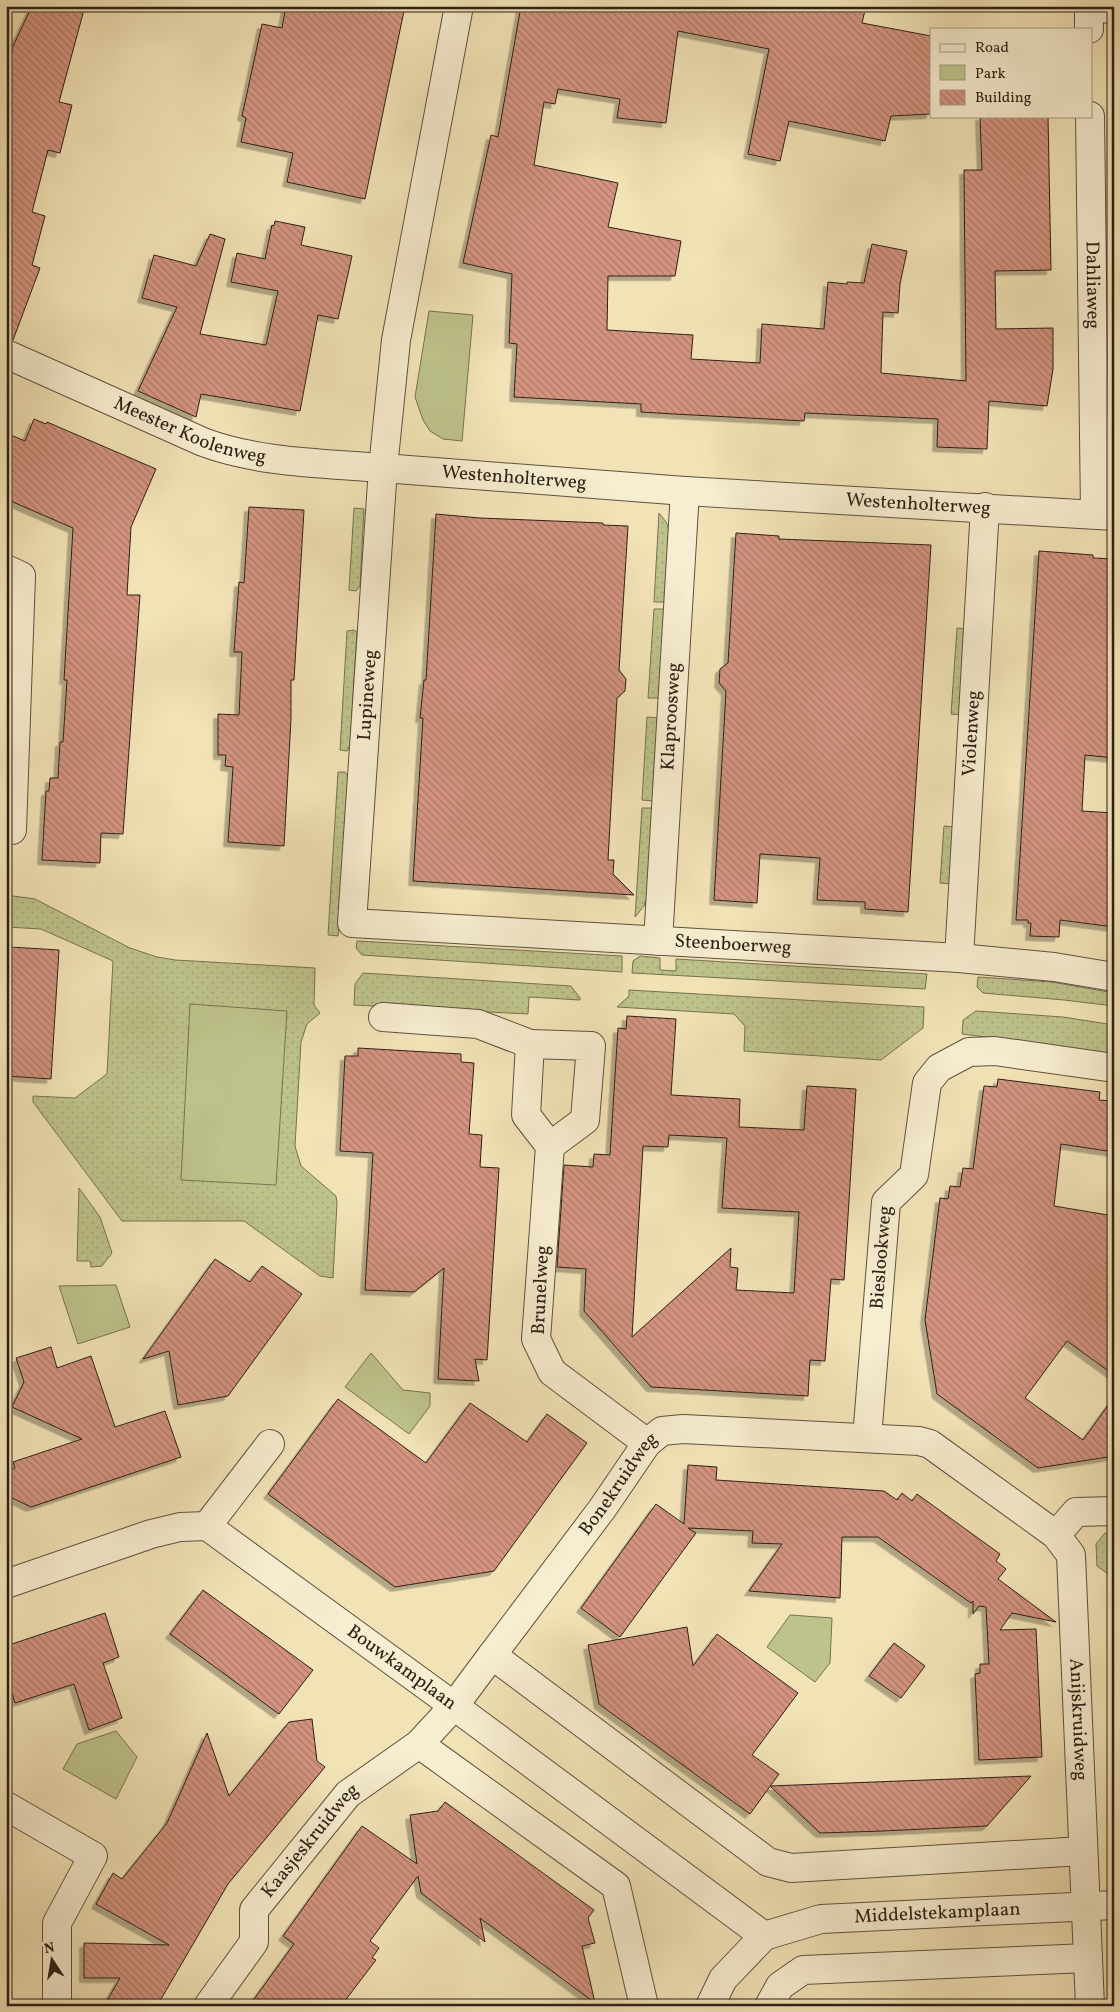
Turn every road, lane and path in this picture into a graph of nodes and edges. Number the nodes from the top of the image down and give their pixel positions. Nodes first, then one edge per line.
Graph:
1 (459, 6) edge
2 (1089, 6) edge
3 (1094, 6) edge
4 (1114, 10) edge
5 (1089, 28) edge
6 (1090, 118) edge
7 (6, 354) edge
8 (383, 468) junction
9 (685, 491) junction
10 (986, 507) junction
11 (1104, 515) edge
12 (6, 568) edge
13 (12, 830) dead end
14 (352, 923) joint
15 (658, 941) junction
16 (959, 958) junction
17 (1114, 977) edge
18 (383, 1017) dead end
19 (530, 1044) junction
20 (1114, 1068) edge
21 (550, 1146) junction
22 (868, 1438) junction
23 (647, 1443) junction
24 (270, 1444) dead end
25 (1114, 1511) edge
26 (207, 1526) junction
27 (1056, 1535) junction
28 (6, 1584) edge
29 (492, 1655) junction
30 (454, 1706) junction
31 (419, 1744) junction
32 (6, 1806) edge
33 (1083, 1851) junction
34 (1114, 1905) edge
35 (1085, 1906) junction
36 (764, 1936) junction
37 (1088, 1958) junction
38 (775, 1996) edge
39 (57, 2006) edge
40 (208, 2006) edge
41 (644, 2006) edge
42 (710, 2006) edge
43 (1090, 2006) edge

1 - 8 street
2 - 5 street
3 - 4 street
6 - 11 street, Dahliaweg
7 - 8 street, Meester Koolenweg
8 - 9 street, Westenholterweg
8 - 14 street, Lupineweg
9 - 10 street, Westenholterweg
9 - 15 street, Klaproosweg
10 - 11 street, Westenholterweg
10 - 16 street, Violenweg
12 - 13 street
14 - 15 street, Steenboerweg
15 - 16 street, Steenboerweg
16 - 17 street, Steenboerweg
18 - 19 street
19 - 21 street
19 - 21 street
20 - 22 street, Bieslookweg
21 - 23 street, Brunelweg
22 - 23 street, Bonekruidweg
22 - 27 street, Anijskruidweg
23 - 29 street, Bonekruidweg
24 - 26 street
25 - 27 street
26 - 28 street
26 - 30 street, Bouwkamplaan
27 - 33 street, Anijskruidweg
29 - 30 street, Bonekruidweg
29 - 33 street
30 - 31 street, Kaasjeskruidweg
30 - 36 street, Bouwkamplaan
31 - 40 street, Kaasjeskruidweg
31 - 41 street
32 - 39 street
33 - 35 street, Anijskruidweg
34 - 35 street, Middelstekamplaan
35 - 36 street, Middelstekamplaan
35 - 37 street, Anijskruidweg
36 - 42 street
37 - 38 street
37 - 43 street, Anijskruidweg

